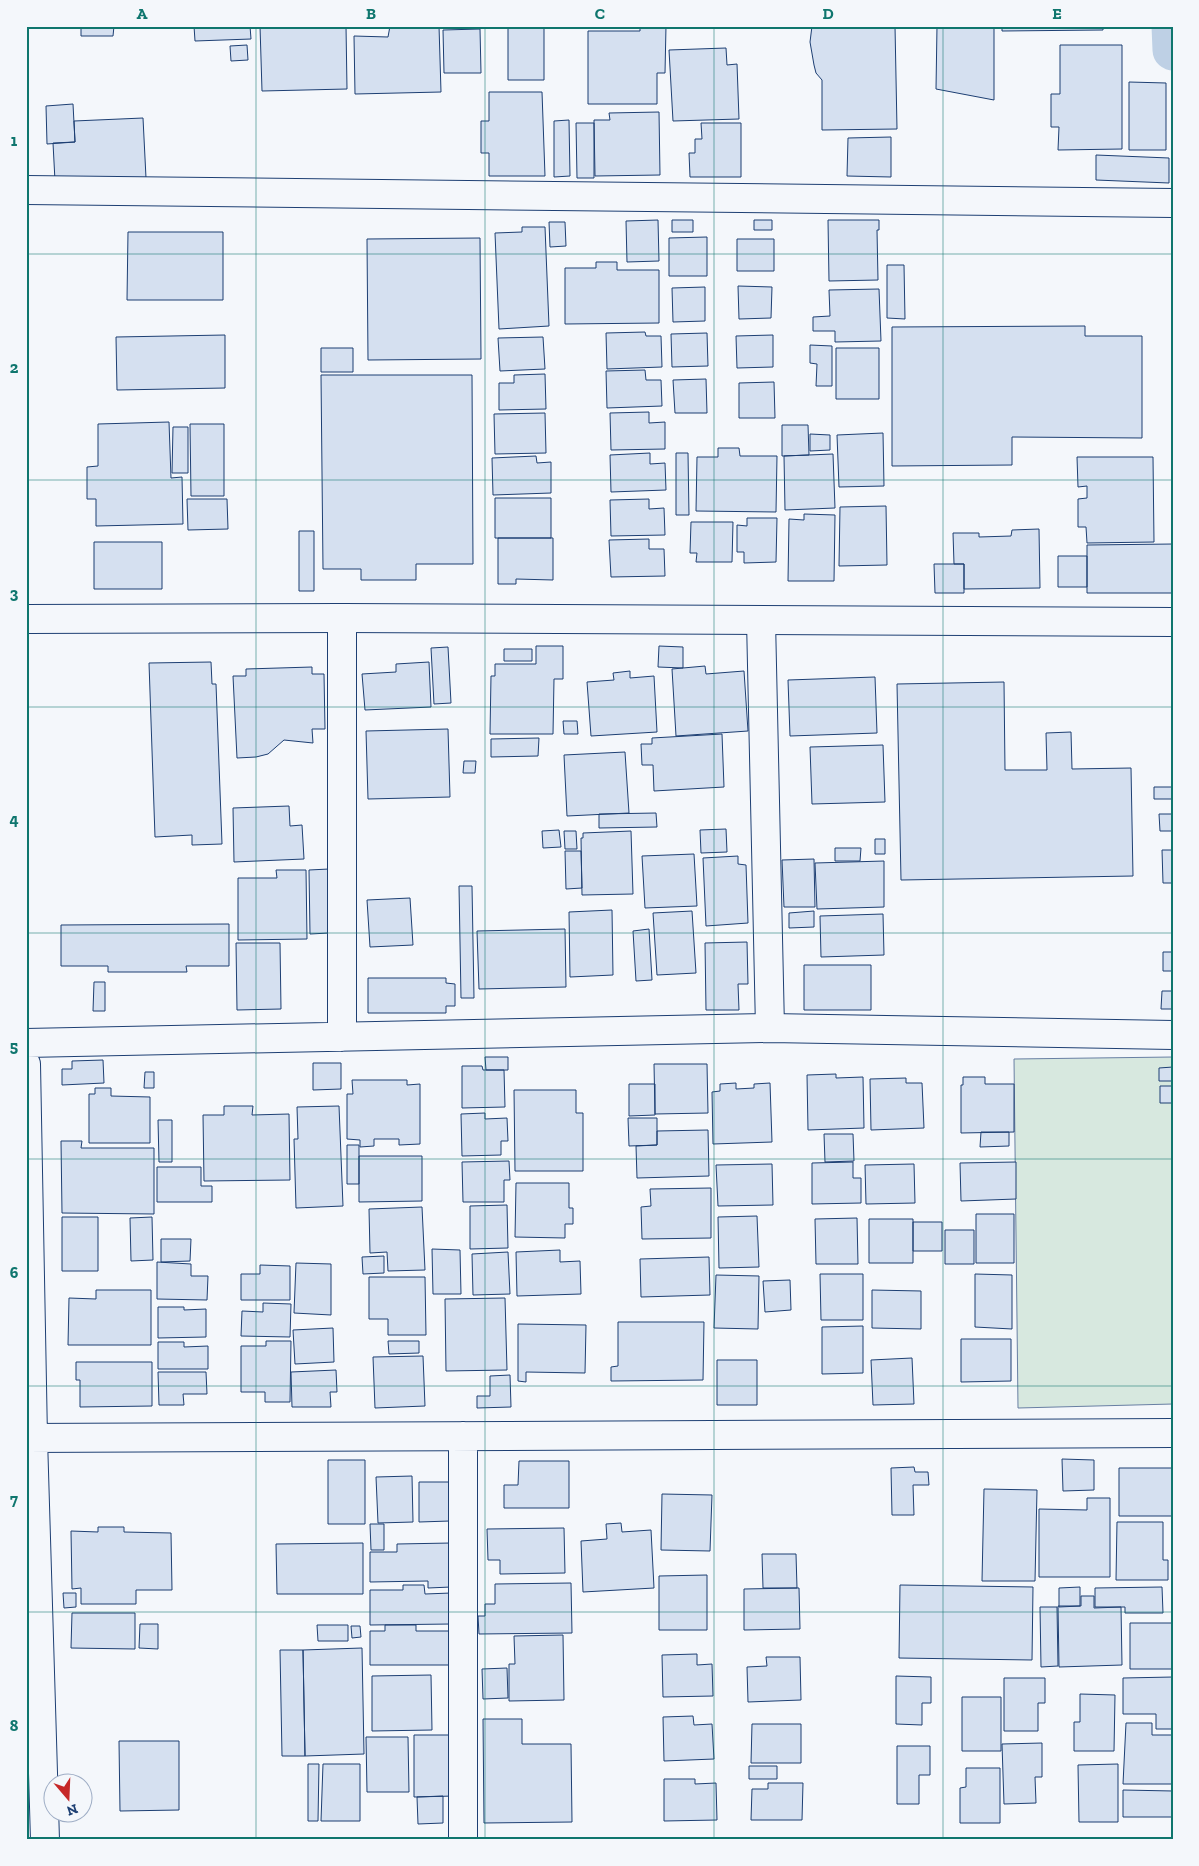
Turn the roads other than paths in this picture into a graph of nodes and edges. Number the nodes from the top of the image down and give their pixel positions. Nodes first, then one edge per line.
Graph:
1 (26, 190) edge
2 (1173, 203) edge
3 (342, 618) junction
4 (26, 619) edge
5 (761, 620) junction
6 (1173, 622) edge
7 (770, 1028) junction
8 (1173, 1035) edge
9 (342, 1037) junction
10 (26, 1043) edge
11 (26, 1064) edge
12 (1173, 1433) edge
13 (463, 1436) junction
14 (30, 1438) edge
15 (45, 1840) edge
16 (463, 1840) edge

1 - 2 street
3 - 4 street
3 - 5 street
3 - 9 street
5 - 6 street
5 - 7 street
7 - 8 street
7 - 9 street
9 - 10 street
11 - 14 street
12 - 13 street
13 - 14 street
13 - 16 street
14 - 15 street

